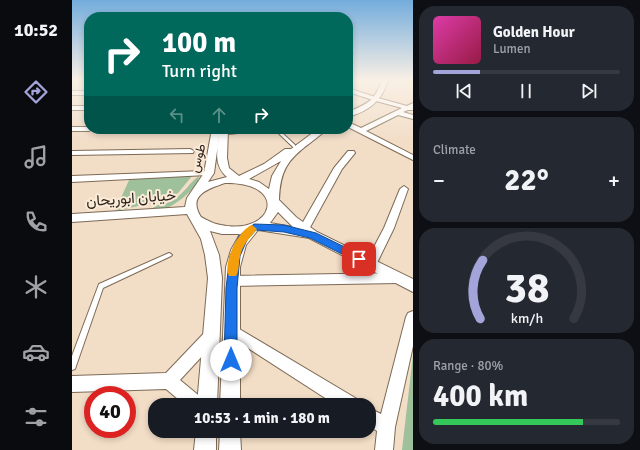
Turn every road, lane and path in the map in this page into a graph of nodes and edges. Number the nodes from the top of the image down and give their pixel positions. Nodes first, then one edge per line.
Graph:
1 (372, 101) edge
2 (374, 101) edge
3 (383, 101) edge
4 (413, 105) edge
5 (72, 108) edge
6 (84, 108) edge
7 (353, 109) edge
8 (410, 109) edge
9 (353, 113) edge
10 (399, 113) junction
11 (413, 117) edge
12 (353, 127) edge
13 (72, 129) edge
14 (84, 129) edge
15 (361, 132) junction
16 (220, 134) edge
17 (221, 134) edge
18 (281, 134) edge
19 (310, 134) edge
20 (317, 134) edge
21 (294, 146) junction
22 (190, 151) dead end
23 (72, 153) edge
24 (351, 153) dead end
25 (413, 158) edge
26 (204, 173) dead end
27 (72, 179) edge
28 (238, 180) junction
29 (404, 189) dead end
30 (197, 192) junction
31 (274, 201) junction
32 (195, 215) junction
33 (72, 218) edge
34 (255, 226) junction
35 (308, 232) junction
36 (169, 255) dead end
37 (371, 264) junction
38 (398, 278) junction
39 (232, 281) junction
40 (413, 286) edge
41 (413, 317) edge
42 (231, 330) junction
43 (212, 333) junction
44 (72, 366) edge
45 (169, 381) junction
46 (72, 384) edge
47 (188, 398) edge
48 (207, 398) edge
49 (230, 398) edge
50 (340, 398) edge
51 (376, 421) edge
52 (386, 427) junction
53 (206, 438) edge
54 (230, 438) edge
55 (205, 450) edge
56 (230, 450) edge
57 (384, 450) edge

1 - 7 street
2 - 9 street
3 - 8 street
4 - 8 street
5 - 6 street
8 - 10 street
10 - 11 street
10 - 15 street
12 - 15 street
13 - 14 street
15 - 25 street
16 - 30 street, طوس
17 - 28 street, طوس
18 - 21 lane
19 - 21 street
20 - 31 street
21 - 28 street
22 - 23 street
24 - 35 street
26 - 27 street
28 - 30 street
28 - 31 street
29 - 37 street
30 - 32 street
31 - 34 street
31 - 35 street
32 - 33 street, خیابان ابوریحان
32 - 34 street
32 - 43 street
34 - 35 street
34 - 39 street
35 - 37 street
36 - 44 lane
37 - 38 street
38 - 39 street
38 - 40 street
39 - 42 street
41 - 52 street
42 - 43 street
42 - 49 street
42 - 50 street
43 - 45 street
43 - 48 street
45 - 46 street
45 - 47 street
51 - 52 street
52 - 57 street
53 - 55 street
54 - 56 street

